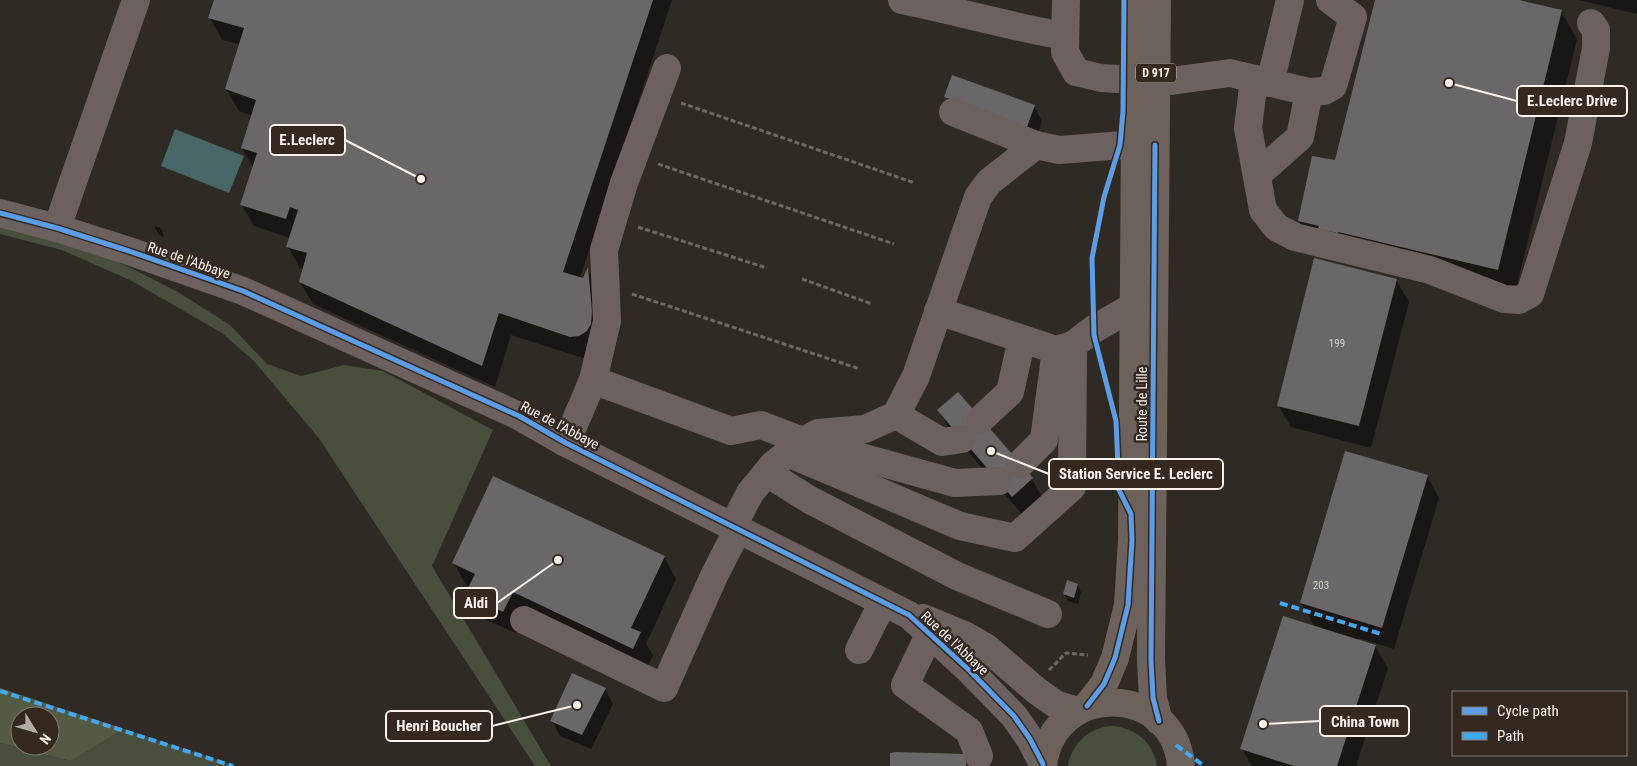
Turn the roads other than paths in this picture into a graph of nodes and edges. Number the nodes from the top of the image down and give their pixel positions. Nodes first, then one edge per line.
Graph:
1 (136, 0) edge
2 (902, 0) edge
3 (1066, 0) edge
4 (1136, 0) edge
5 (1157, 0) edge
6 (1290, 0) edge
7 (1330, 0) edge
8 (1591, 23) dead end
9 (1065, 36) junction
10 (667, 68) dead end
11 (1146, 81) junction
12 (1262, 81) junction
13 (1309, 92) junction
14 (953, 112) dead end
15 (1136, 144) junction
16 (1036, 145) junction
17 (1257, 175) junction
18 (0, 213) edge
19 (57, 228) junction
20 (1134, 306) junction
21 (938, 311) junction
22 (1022, 339) junction
23 (1065, 348) junction
24 (593, 380) junction
25 (896, 416) junction
26 (982, 419) dead end
27 (962, 439) dead end
28 (566, 443) junction
29 (796, 447) junction
30 (1020, 464) dead end
31 (767, 473) junction
32 (999, 481) dead end
33 (736, 527) junction
34 (883, 602) junction
35 (1048, 614) dead end
36 (909, 615) junction
37 (524, 620) dead end
38 (930, 634) junction
39 (859, 650) dead end
40 (1082, 709) junction
41 (1159, 721) junction
42 (979, 756) dead end
43 (1043, 765) edge
44 (1180, 766) edge

1 - 19 street
2 - 9 street
3 - 9 street
4 - 11 main road, Route de Lille / D 917
5 - 11 main road, Route de Lille / D 917
6 - 12 street
7 - 13 street
8 - 17 street
9 - 11 street
10 - 24 street
11 - 12 street
11 - 15 main road, Route de Lille / D 917
11 - 41 main road, Route de Lille / D 917
12 - 13 street
12 - 17 street
13 - 17 street
14 - 16 street
15 - 16 street
15 - 20 main road, Route de Lille / D 917
16 - 21 street
18 - 19 street, Rue de l'Abbaye
19 - 28 street, Rue de l'Abbaye
20 - 23 street
20 - 40 main road, Route de Lille / D 917
21 - 22 street
21 - 25 street
22 - 23 street
22 - 26 street
23 - 29 street
23 - 30 street
24 - 28 street
24 - 29 street
25 - 27 street
25 - 29 street
28 - 33 street, Rue de l'Abbaye
29 - 31 street
29 - 32 street
31 - 33 street
31 - 35 street
33 - 34 street, Rue de l'Abbaye
33 - 37 street
34 - 36 street, Rue de l'Abbaye
34 - 39 street
36 - 38 street, Rue de l'Abbaye
36 - 40 street, Rue de l'Abbaye
38 - 42 street
38 - 43 street, Rue de l'Abbaye
40 - 41 main road
40 - 43 main road, Route de Lille
41 - 44 main road

